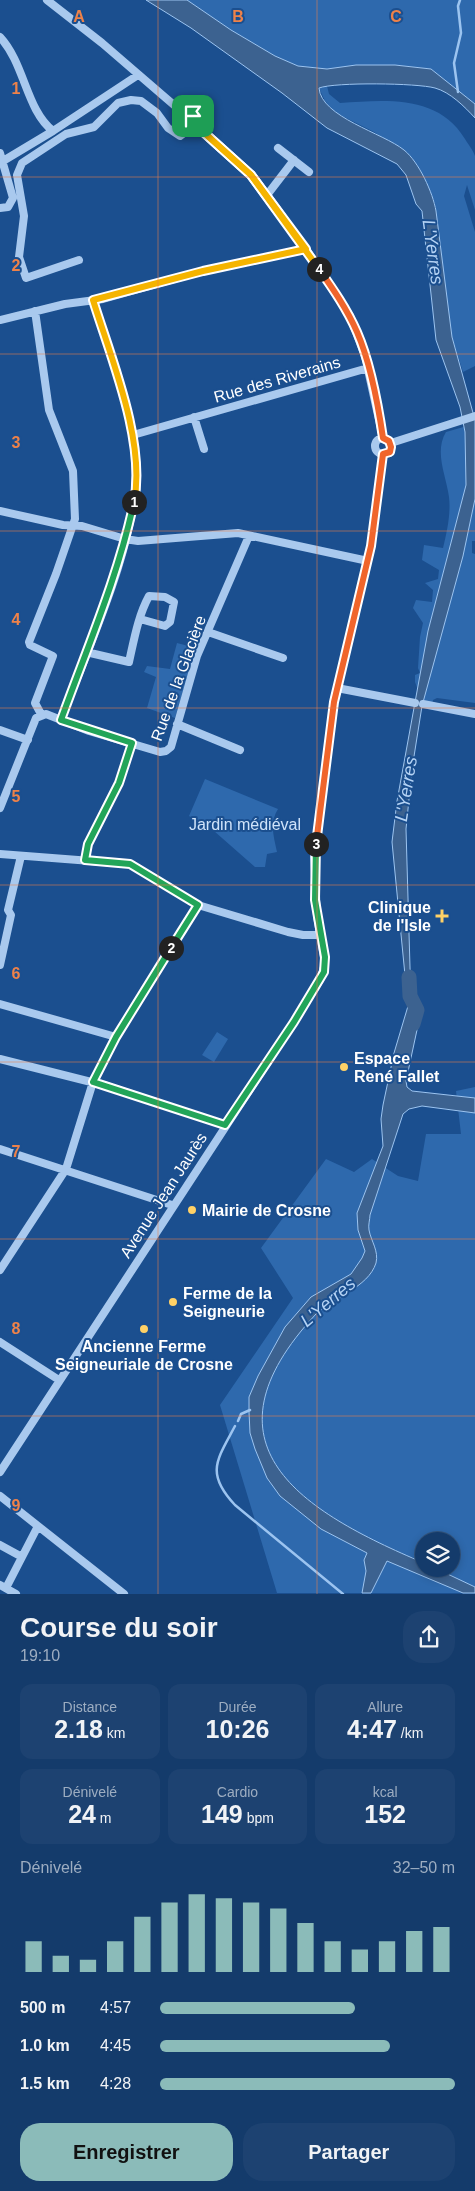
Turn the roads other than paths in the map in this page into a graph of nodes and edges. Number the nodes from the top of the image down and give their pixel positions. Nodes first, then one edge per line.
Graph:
1 (47, 0) edge
2 (0, 37) edge
3 (138, 75) junction
4 (189, 118) junction
5 (200, 129) junction
6 (188, 130) junction
7 (53, 131) junction
8 (278, 148) dead end
9 (2, 157) edge
10 (294, 160) junction
11 (308, 172) dead end
12 (267, 195) junction
13 (0, 208) edge
14 (306, 249) junction
15 (79, 260) dead end
16 (93, 300) junction
17 (35, 311) junction
18 (0, 320) edge
19 (368, 368) junction
20 (475, 416) edge
21 (194, 417) junction
22 (133, 434) junction
23 (383, 438) junction
24 (391, 443) junction
25 (204, 449) dead end
26 (383, 454) junction
27 (0, 511) edge
28 (73, 525) junction
29 (249, 536) junction
30 (124, 539) junction
31 (368, 561) junction
32 (140, 619) junction
33 (208, 632) junction
34 (86, 652) junction
35 (283, 658) dead end
36 (337, 688) junction
37 (41, 714) junction
38 (475, 714) edge
39 (61, 720) junction
40 (177, 724) junction
41 (0, 730) edge
42 (28, 740) junction
43 (132, 743) junction
44 (240, 750) dead end
45 (0, 808) edge
46 (0, 854) edge
47 (21, 856) junction
48 (85, 860) junction
49 (198, 905) junction
50 (286, 922) dead end
51 (288, 932) junction
52 (321, 935) junction
53 (0, 965) edge
54 (0, 1004) edge
55 (116, 1037) junction
56 (0, 1059) edge
57 (93, 1082) junction
58 (225, 1125) junction
59 (0, 1149) edge
60 (66, 1169) junction
61 (172, 1206) junction
62 (0, 1270) edge
63 (0, 1342) edge
64 (59, 1380) junction
65 (0, 1472) edge
66 (0, 1496) edge
67 (38, 1526) junction
68 (0, 1545) edge
69 (22, 1557) junction
70 (3, 1587) edge
71 (16, 1594) edge
72 (124, 1594) edge

1 - 3 street
2 - 7 street
3 - 4 street
3 - 7 street
4 - 5 street
4 - 6 street
5 - 6 street
5 - 12 street
6 - 15 street
7 - 9 street
8 - 10 street
9 - 13 street
10 - 11 street
10 - 12 street
12 - 14 street
14 - 16 street
14 - 19 street
16 - 17 street
16 - 22 street
17 - 18 street
17 - 28 street
19 - 21 street, Rue des Riverains
19 - 23 street
20 - 24 street
21 - 22 street, Rue des Riverains
21 - 25 street
22 - 30 street
23 - 24 street
23 - 26 street
24 - 26 street
26 - 31 street, Avenue Jean Jaurès
27 - 28 street
28 - 30 street
28 - 37 street
29 - 30 street
29 - 31 street
29 - 33 street, Rue de la Glacière
30 - 34 street
31 - 36 street, Avenue Jean Jaurès
32 - 32 street
32 - 34 street
33 - 35 street
33 - 40 street, Rue de la Glacière
34 - 39 street
36 - 38 street
36 - 52 street, Avenue Jean Jaurès
37 - 39 street, Rue de la Glacière
37 - 42 street
39 - 43 street, Rue de la Glacière
40 - 43 street, Rue de la Glacière
40 - 44 street
41 - 42 street
42 - 45 street
43 - 48 street
46 - 47 street
47 - 48 street
47 - 53 street
48 - 49 street
49 - 51 street
49 - 55 street
50 - 51 street
51 - 52 street
52 - 58 street, Avenue Jean Jaurès
54 - 55 street
55 - 57 street
56 - 57 street
57 - 58 street
57 - 60 street
58 - 61 street, Avenue Jean Jaurès
59 - 60 street
60 - 61 street
60 - 62 street
61 - 64 street, Avenue Jean Jaurès
63 - 64 street
64 - 65 street, Avenue Jean Jaurès
66 - 67 street
67 - 69 street
67 - 72 street
68 - 69 street
69 - 70 street
70 - 71 street

